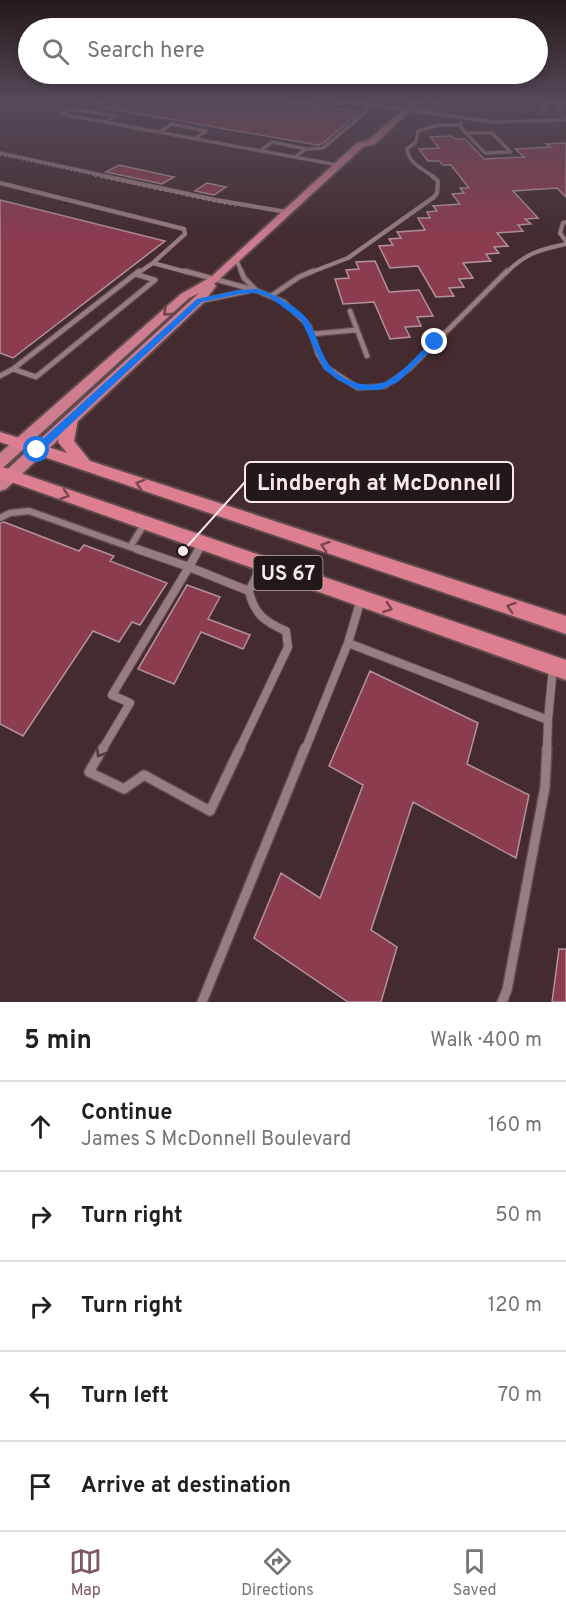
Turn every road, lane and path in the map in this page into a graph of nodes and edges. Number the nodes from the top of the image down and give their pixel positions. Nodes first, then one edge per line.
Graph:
1 (242, 148) edge
2 (264, 148) edge
3 (300, 148) edge
4 (323, 148) edge
5 (357, 148) edge
6 (408, 148) edge
7 (480, 148) edge
8 (507, 148) edge
9 (306, 149) junction
10 (260, 151) junction
11 (0, 153) edge
12 (295, 157) junction
13 (338, 165) junction
14 (0, 183) edge
15 (287, 212) junction
16 (566, 222) edge
17 (566, 243) edge
18 (236, 259) junction
19 (153, 263) junction
20 (135, 274) junction
21 (215, 279) junction
22 (258, 291) junction
23 (271, 296) junction
24 (199, 301) junction
25 (351, 311) dead end
26 (356, 330) junction
27 (312, 334) junction
28 (367, 356) dead end
29 (13, 369) junction
30 (0, 376) edge
31 (71, 418) junction
32 (0, 437) edge
33 (29, 447) junction
34 (87, 466) junction
35 (2, 474) edge
36 (0, 518) edge
37 (145, 522) junction
38 (203, 543) junction
39 (130, 548) junction
40 (263, 564) junction
41 (189, 568) junction
42 (249, 591) junction
43 (362, 598) junction
44 (566, 626) edge
45 (348, 643) junction
46 (560, 668) edge
47 (548, 720) junction
48 (202, 1002) edge
49 (502, 1002) edge

1 - 10 lane
2 - 10 lane
3 - 9 lane
4 - 9 lane
5 - 13 main road
6 - 23 lane
7 - 8 lane
9 - 12 lane
10 - 12 lane
11 - 15 lane
12 - 13 lane
13 - 15 main road
14 - 19 lane
15 - 18 main road
16 - 17 lane
17 - 27 lane
18 - 21 main road
18 - 22 lane
19 - 20 lane
19 - 21 lane
20 - 29 lane
20 - 29 lane
21 - 22 lane
21 - 24 main road
21 -> 33 main road
22 - 23 lane
22 - 24 lane
23 - 27 lane
24 - 31 main road
25 - 26 lane
26 - 27 lane
26 - 28 lane
29 - 30 lane
31 - 33 main road
31 - 34 highway
32 - 33 highway, US 67
33 - 34 highway, US 67
33 - 35 main road
44 -> 34 highway, US 67
35 -> 37 highway, US 67
36 - 39 lane
37 - 38 highway, US 67
37 - 39 lane
38 - 40 highway, US 67
38 - 41 lane
39 - 41 lane
40 - 42 lane
40 - 43 highway, US 67
41 - 42 lane
41 -> 42 lane
43 - 45 lane
43 -> 46 highway, US 67
45 - 47 lane
45 - 48 lane
46 - 47 lane
47 - 49 lane

